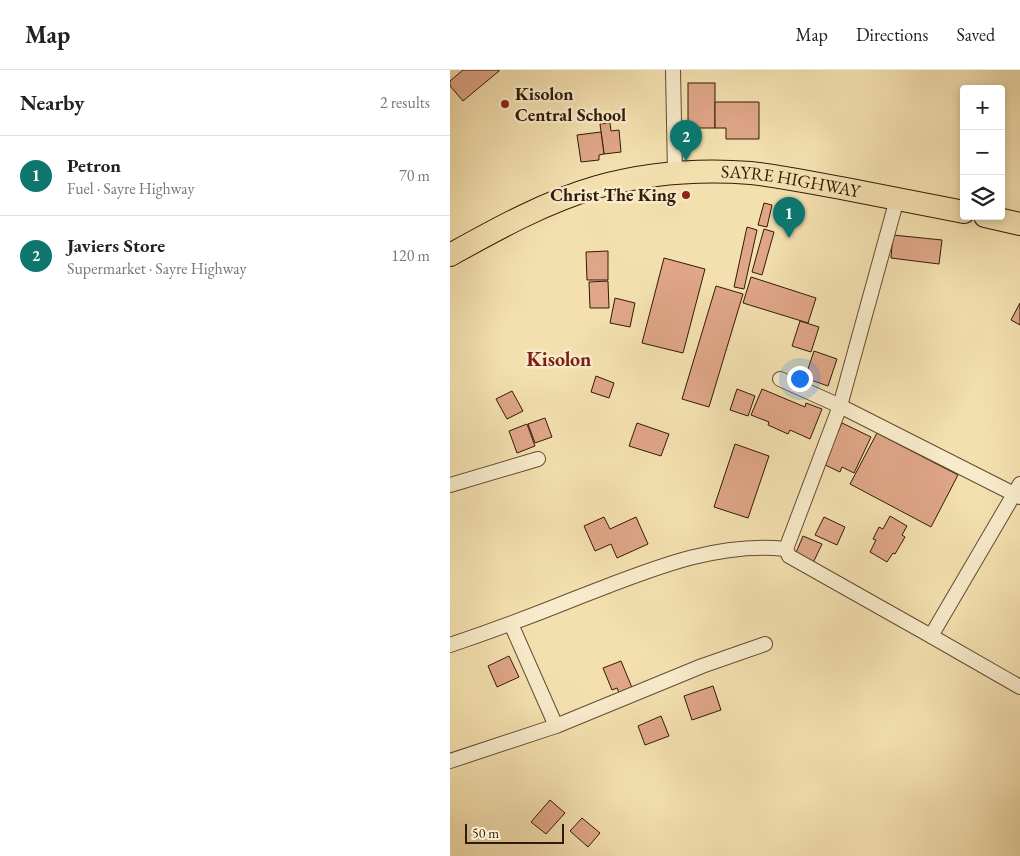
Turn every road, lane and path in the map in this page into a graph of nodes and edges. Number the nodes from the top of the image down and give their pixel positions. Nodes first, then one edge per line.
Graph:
1 (673, 70) edge
2 (675, 173) junction
3 (897, 199) junction
4 (960, 211) edge
5 (1002, 220) edge
6 (1020, 224) edge
7 (450, 256) edge
8 (780, 378) dead end
9 (840, 406) junction
10 (538, 459) dead end
11 (450, 486) edge
12 (1018, 492) edge
13 (786, 549) junction
14 (511, 624) junction
15 (931, 636) junction
16 (450, 644) edge
17 (765, 644) dead end
18 (1020, 687) edge
19 (556, 726) junction
20 (450, 761) edge

1 - 2 street
2 - 3 highway, SAYRE HIGHWAY
2 - 7 highway, SAYRE HIGHWAY
3 - 4 highway, SAYRE HIGHWAY
3 - 9 street
5 - 6 highway
8 - 9 street
9 - 12 street
9 - 13 street
10 - 11 street
12 - 15 street
13 - 14 street
13 - 15 street
14 - 16 street
14 - 19 street
15 - 18 street
17 - 19 street
19 - 20 street

